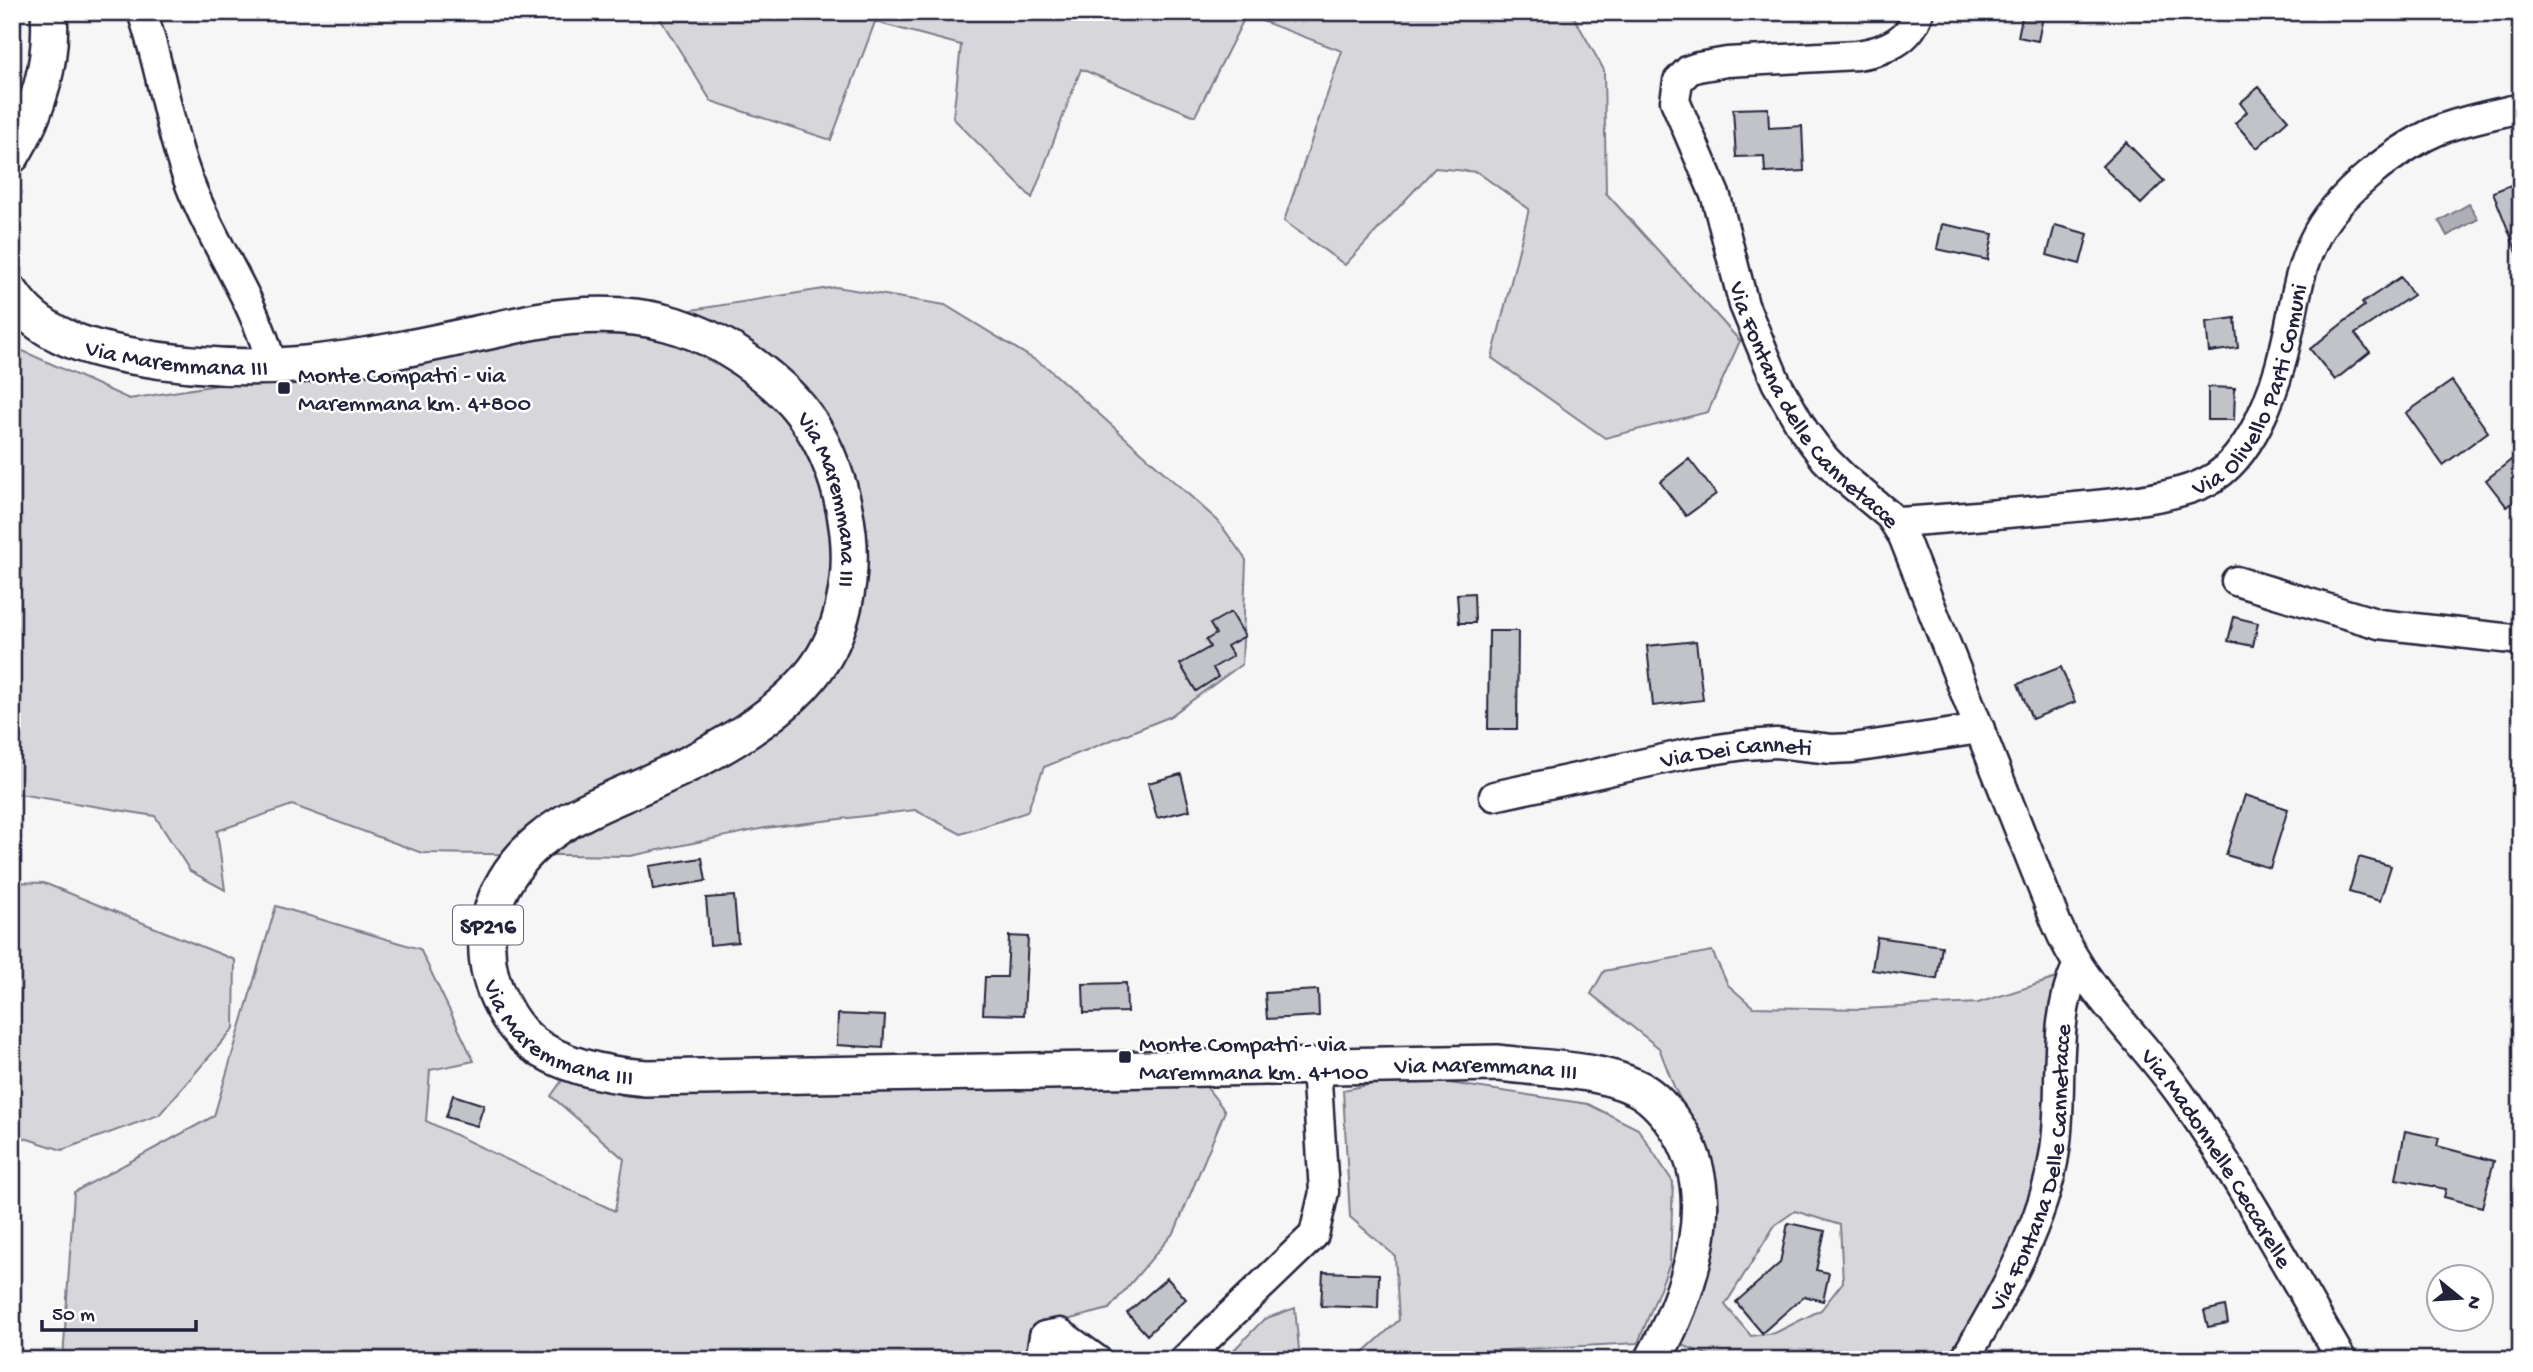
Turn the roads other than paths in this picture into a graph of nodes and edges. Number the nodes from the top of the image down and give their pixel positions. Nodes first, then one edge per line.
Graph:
1 (49, 12) edge
2 (142, 12) edge
3 (1919, 12) edge
4 (2521, 108) edge
5 (12, 155) edge
6 (12, 294) edge
7 (272, 366) junction
8 (1895, 522) junction
9 (2236, 581) dead end
10 (2521, 640) edge
11 (1980, 729) junction
12 (1494, 796) dead end
13 (2077, 966) junction
14 (1316, 1067) junction
15 (1042, 1360) edge
16 (1097, 1360) edge
17 (1184, 1360) edge
18 (1653, 1360) edge
19 (1964, 1360) edge
20 (2342, 1360) edge

1 - 5 main road
2 - 7 street
3 - 8 street, Via Fontana delle Cannetacce
4 - 8 street, Via Olivello Parti Comuni
6 - 7 main road, Via Maremmana III / SP216
7 - 14 main road, Via Maremmana III / SP216
8 - 11 street, Via Fontana delle Cannetacce
9 - 10 street
11 - 12 street, Via Dei Canneti
11 - 13 street, Via Fontana delle Cannetacce
13 - 19 street, Via Fontana Delle Cannetacce
13 - 20 street, Via Madonnelle Ceccarelle
14 - 17 street
14 - 18 main road, Via Maremmana III / SP216
15 - 16 street

